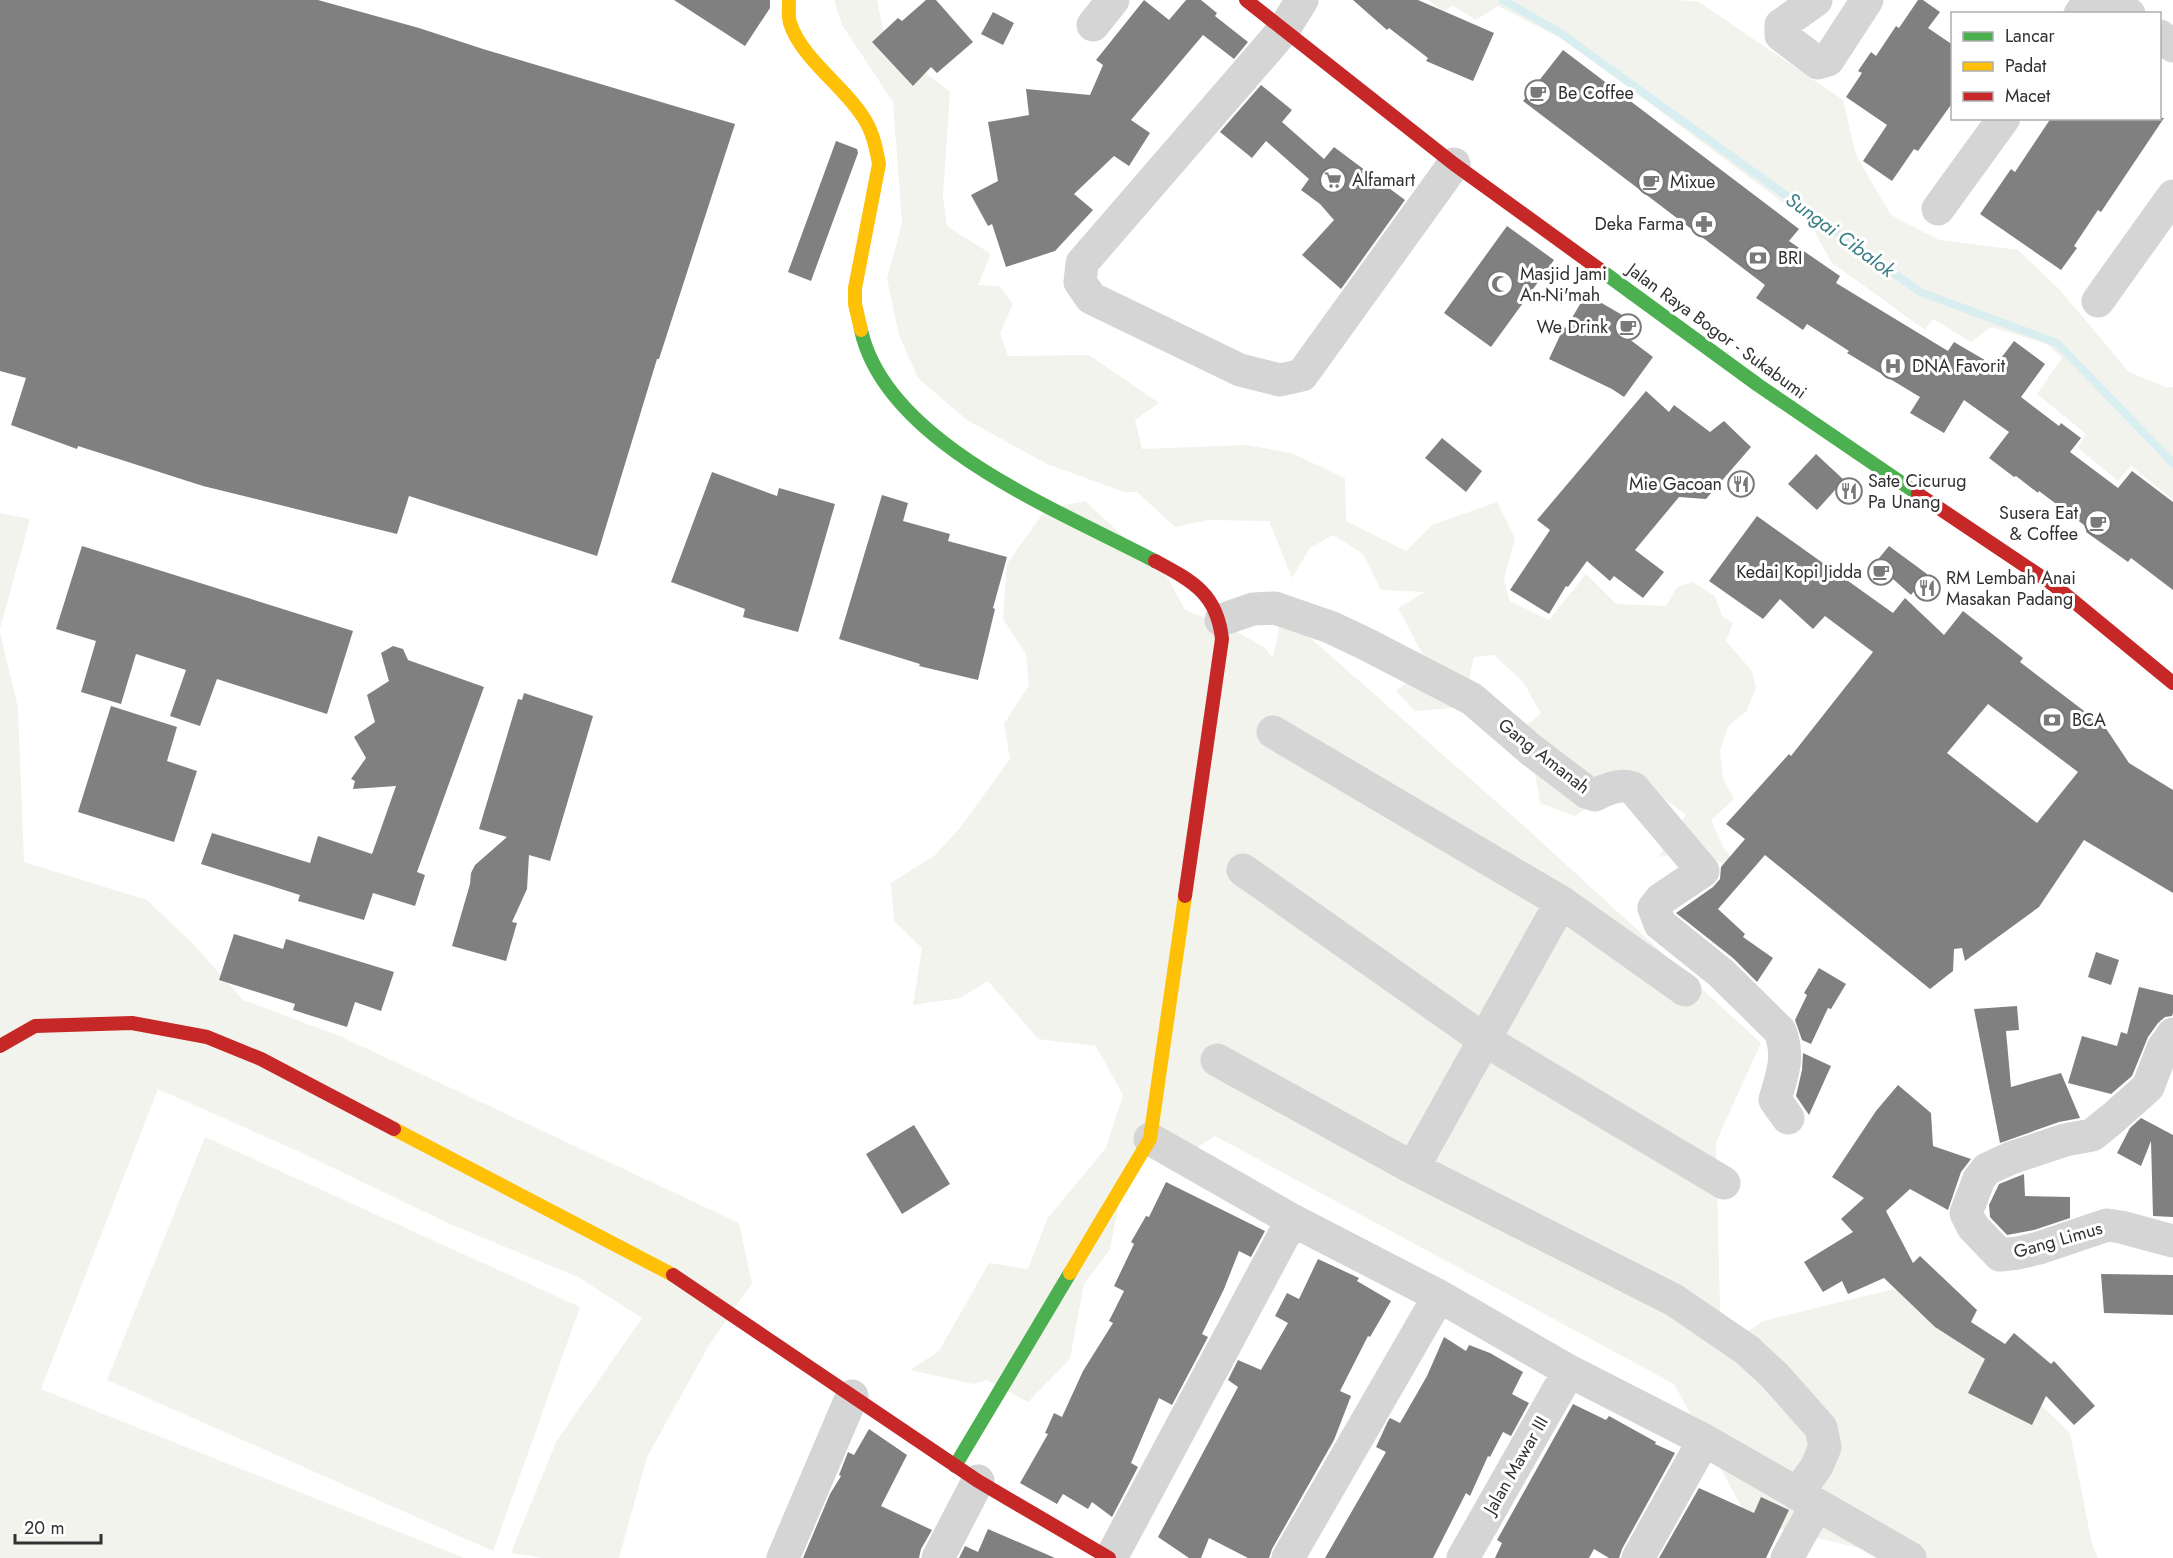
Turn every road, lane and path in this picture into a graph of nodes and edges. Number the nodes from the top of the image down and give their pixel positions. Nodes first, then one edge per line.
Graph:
1 (789, 0) edge
2 (1302, 0) edge
3 (1816, 0) edge
4 (1867, 0) edge
5 (2111, 0) edge
6 (1254, 3) edge
7 (2126, 12) edge
8 (1284, 29) junction
9 (2161, 37) edge
10 (2173, 46) edge
11 (2003, 120) edge
12 (1454, 164) junction
13 (2173, 196) edge
14 (1938, 209) dead end
15 (2098, 301) dead end
16 (1221, 620) junction
17 (2173, 683) edge
18 (1273, 732) dead end
19 (1243, 870) dead end
20 (1561, 902) junction
21 (1685, 990) dead end
22 (2173, 1034) edge
23 (1482, 1039) junction
24 (0, 1046) edge
25 (1217, 1060) dead end
26 (1788, 1118) dead end
27 (1150, 1139) junction
28 (1413, 1168) junction
29 (1724, 1183) dead end
30 (1292, 1220) junction
31 (2173, 1241) edge
32 (1439, 1296) junction
33 (1569, 1371) junction
34 (852, 1396) junction
35 (1704, 1440) junction
36 (966, 1474) junction
37 (1806, 1500) junction
38 (783, 1558) edge
39 (938, 1558) edge
40 (1110, 1558) edge
41 (1288, 1558) edge
42 (1463, 1558) edge
43 (1638, 1558) edge
44 (1787, 1558) edge
45 (1910, 1558) edge

1 - 16 main road
2 - 8 street
3 - 4 street
5 - 7 street
6 - 8 main road, Jalan Raya Bogor - Sukabumi
8 - 12 main road, Jalan Raya Bogor - Sukabumi
8 - 12 street
9 - 10 street
11 - 14 street
12 - 17 main road, Jalan Raya Bogor - Sukabumi
13 - 15 street
16 - 26 street, Gang Amanah
16 - 27 main road
18 - 20 street
19 - 23 street
20 - 21 street
20 - 23 street
22 - 31 street, Gang Limus
23 - 28 street
23 - 29 street
24 - 34 main road
25 - 28 street
27 - 30 street
27 - 36 main road
28 - 37 street
30 - 32 street
30 - 40 street
32 - 33 street
32 - 41 street
33 - 35 street
33 - 42 street, Jalan Mawar III
34 - 36 main road
34 - 38 street
35 - 37 street
35 - 43 street
36 - 39 street
36 - 40 main road
37 - 44 street
37 - 45 street

